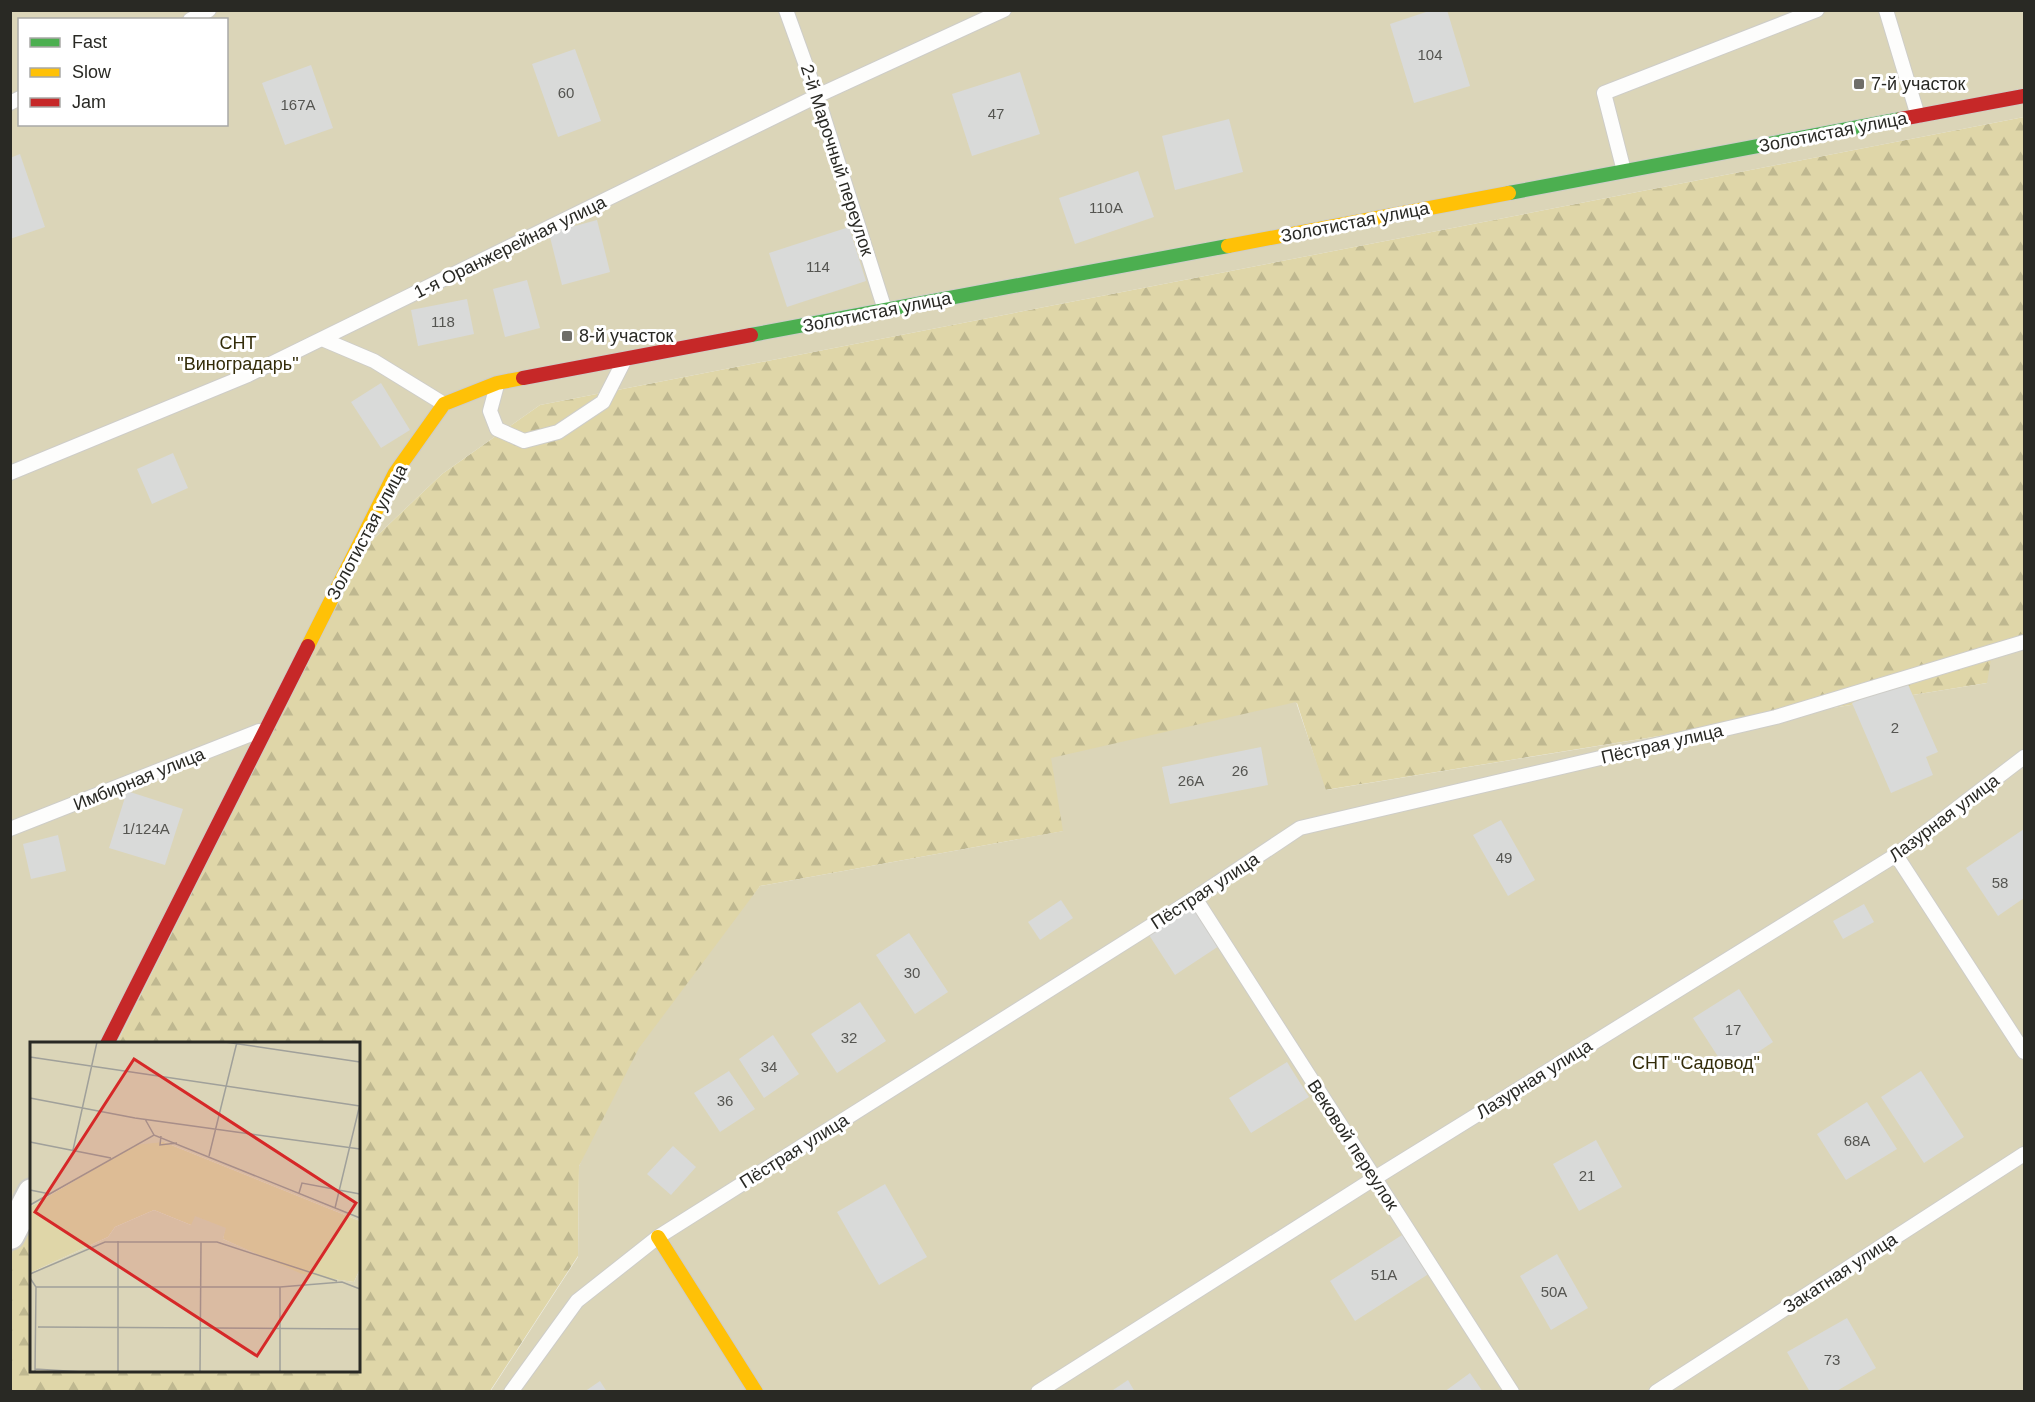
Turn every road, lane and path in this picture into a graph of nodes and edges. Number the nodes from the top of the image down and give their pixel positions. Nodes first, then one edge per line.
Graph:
1 (209, 10) edge
2 (786, 10) edge
3 (1004, 10) edge
4 (1817, 10) edge
5 (1886, 10) edge
6 (194, 18) edge
7 (817, 96) junction
8 (2025, 96) edge
9 (1918, 116) junction
10 (1624, 171) junction
11 (885, 310) junction
12 (322, 339) junction
13 (625, 359) junction
14 (497, 383) junction
15 (444, 404) junction
16 (10, 473) edge
17 (2025, 642) edge
18 (267, 728) junction
19 (2025, 758) edge
20 (10, 829) edge
21 (1896, 855) junction
22 (1194, 898) junction
23 (108, 1042) edge
24 (2025, 1052) edge
25 (2025, 1154) edge
26 (1375, 1178) junction
27 (30, 1196) edge
28 (13, 1225) edge
29 (658, 1237) junction
30 (511, 1392) edge
31 (756, 1392) edge
32 (1038, 1392) edge
33 (1512, 1392) edge
34 (1656, 1392) edge

1 - 6 lane
2 - 7 lane, 2-й Марочный переулок
3 - 7 lane, 1-я Оранжерейная улица
4 - 10 lane
5 - 9 lane
7 - 11 lane, 2-й Марочный переулок
7 - 12 lane, 1-я Оранжерейная улица
8 - 9 street, Золотистая улица
9 - 10 street, Золотистая улица
10 - 11 street, Золотистая улица
11 - 13 street, Золотистая улица
12 - 15 lane
12 - 16 lane, 1-я Оранжерейная улица
13 - 14 street, Золотистая улица
13 - 14 lane
14 - 15 street, Золотистая улица
15 - 18 street, Золотистая улица
17 - 22 lane, Пёстрая улица
18 - 20 lane, Имбирная улица
18 - 23 street, Золотистая улица
19 - 21 lane, Лазурная улица
21 - 24 lane
21 - 26 lane, Лазурная улица
22 - 26 lane, Вековой переулок
22 - 29 lane, Пёстрая улица
25 - 34 lane, Закатная улица
26 - 32 lane, Лазурная улица
26 - 33 lane, Вековой переулок
27 - 28 street
29 - 30 lane, Пёстрая улица
29 - 31 street

